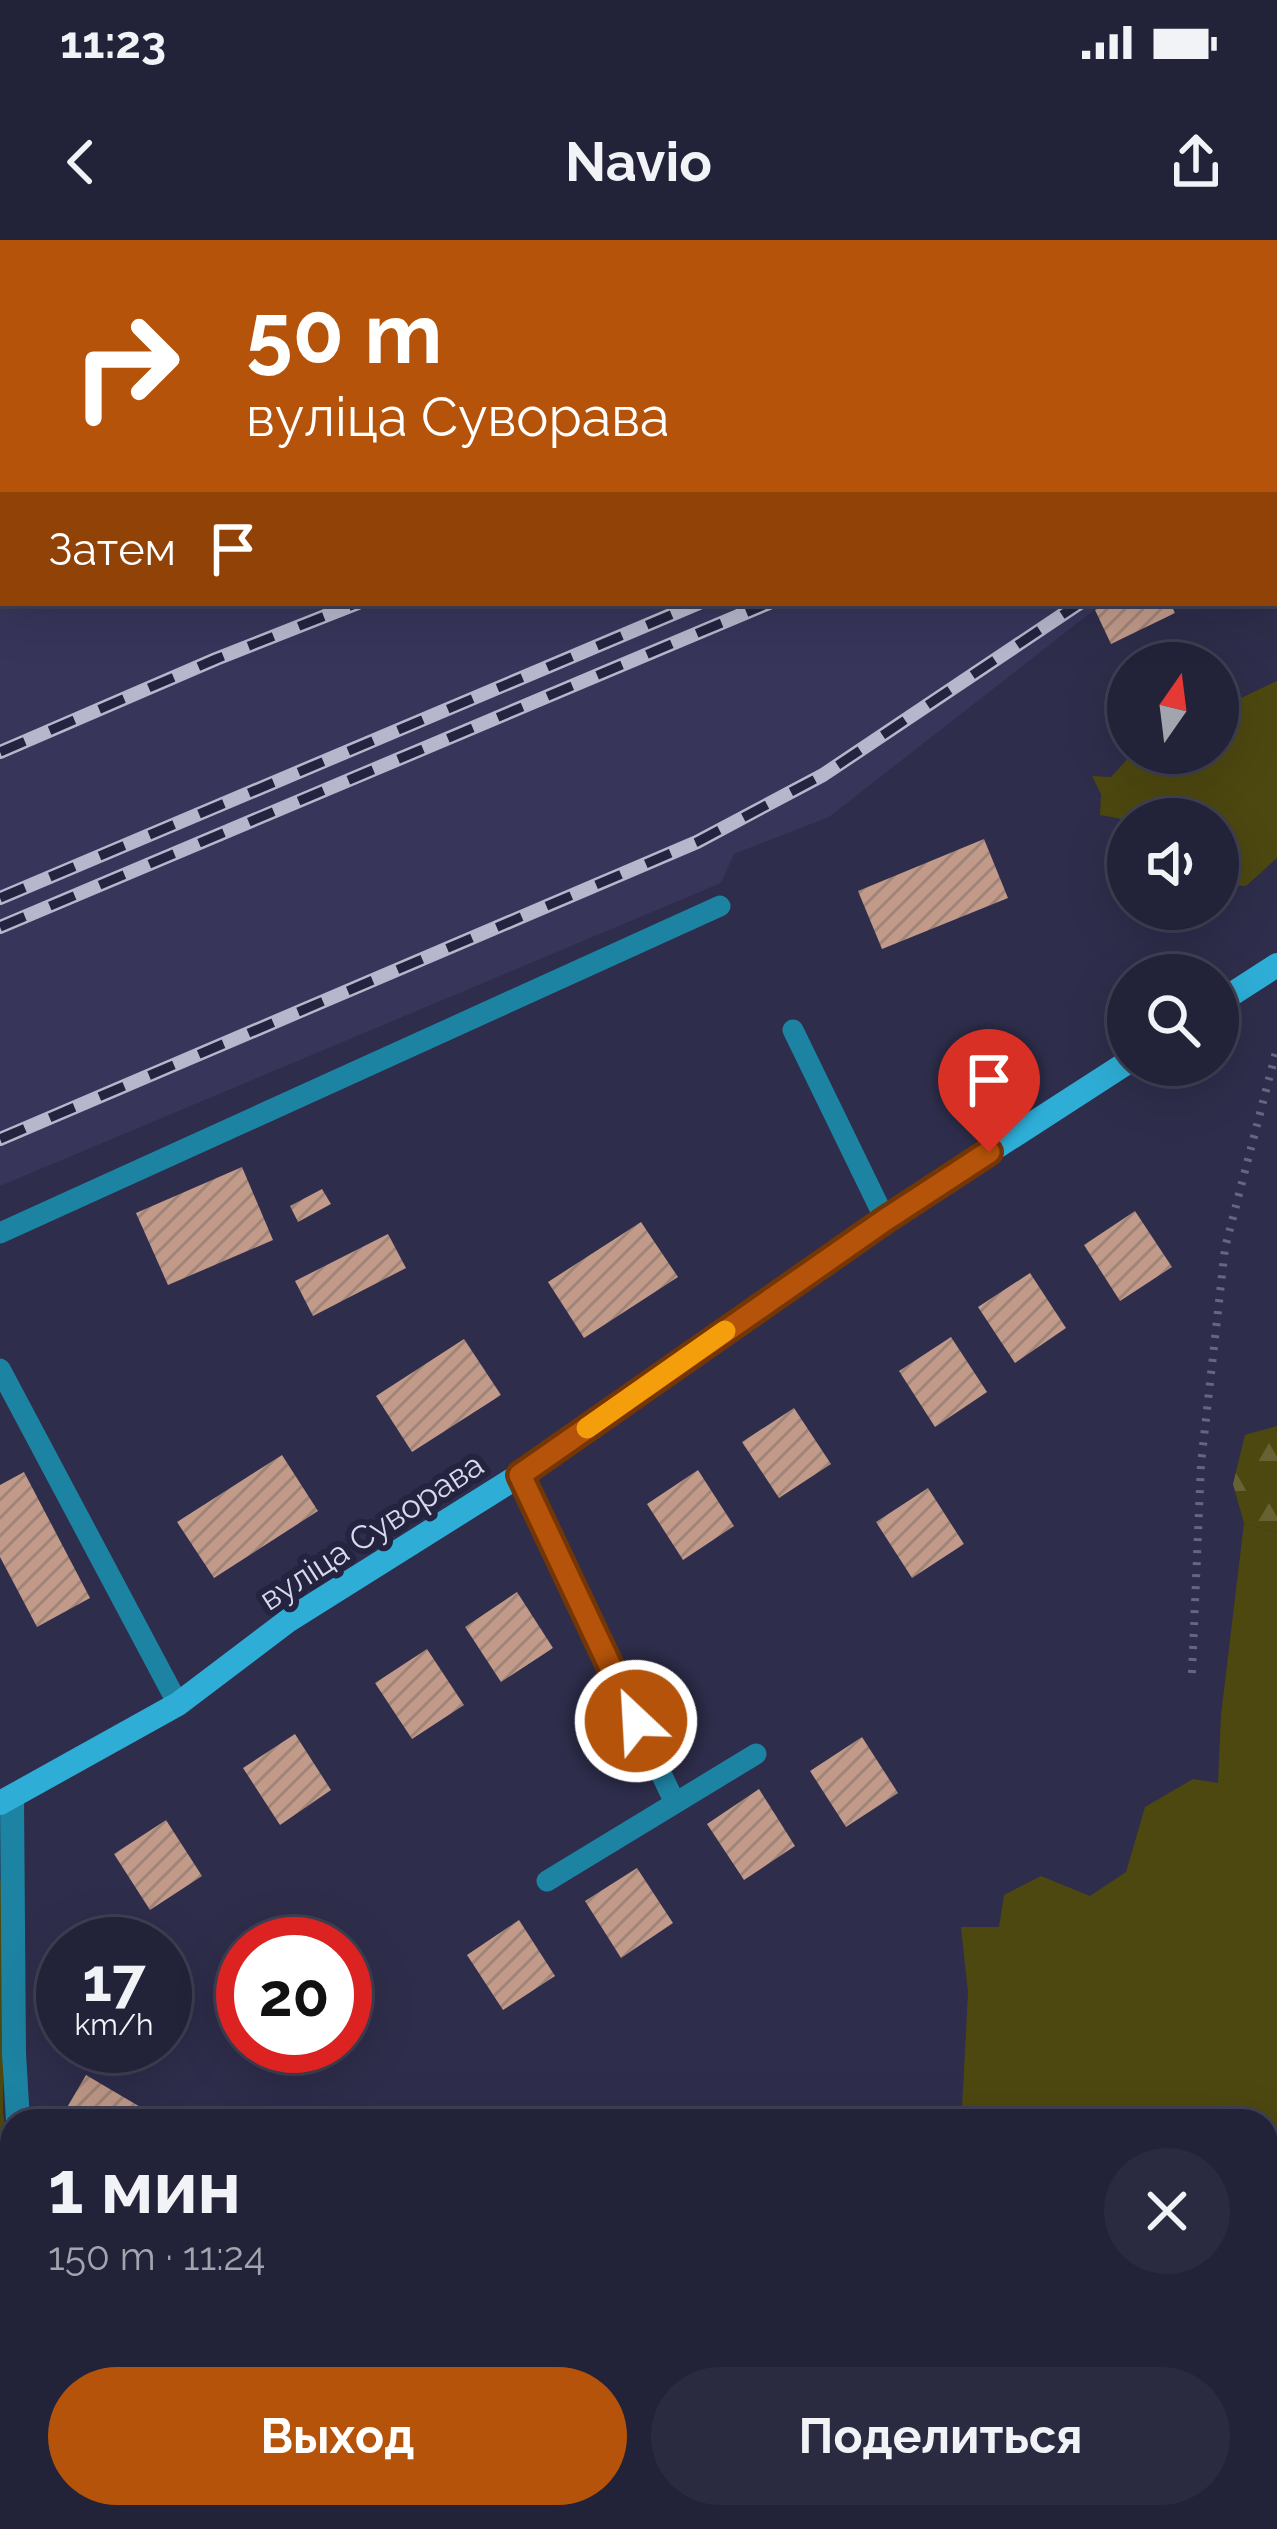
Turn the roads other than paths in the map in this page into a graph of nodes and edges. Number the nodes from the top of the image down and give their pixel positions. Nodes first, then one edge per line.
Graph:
1 (720, 906) dead end
2 (1277, 965) edge
3 (1239, 989) edge
4 (793, 1030) dead end
5 (1107, 1076) edge
6 (885, 1220) junction
7 (0, 1233) edge
8 (0, 1369) edge
9 (520, 1475) junction
10 (178, 1704) junction
11 (756, 1754) dead end
12 (6, 1800) edge
13 (675, 1803) junction
14 (548, 1881) dead end
15 (17, 2109) edge

1 - 7 lane
2 - 3 street
4 - 6 lane
5 - 6 street, вуліца Суворава
6 - 9 street, вуліца Суворава
8 - 10 lane
9 - 10 street, вуліца Суворава
9 - 13 lane
10 - 12 street, вуліца Суворава
11 - 13 lane
12 - 15 street
13 - 14 lane

